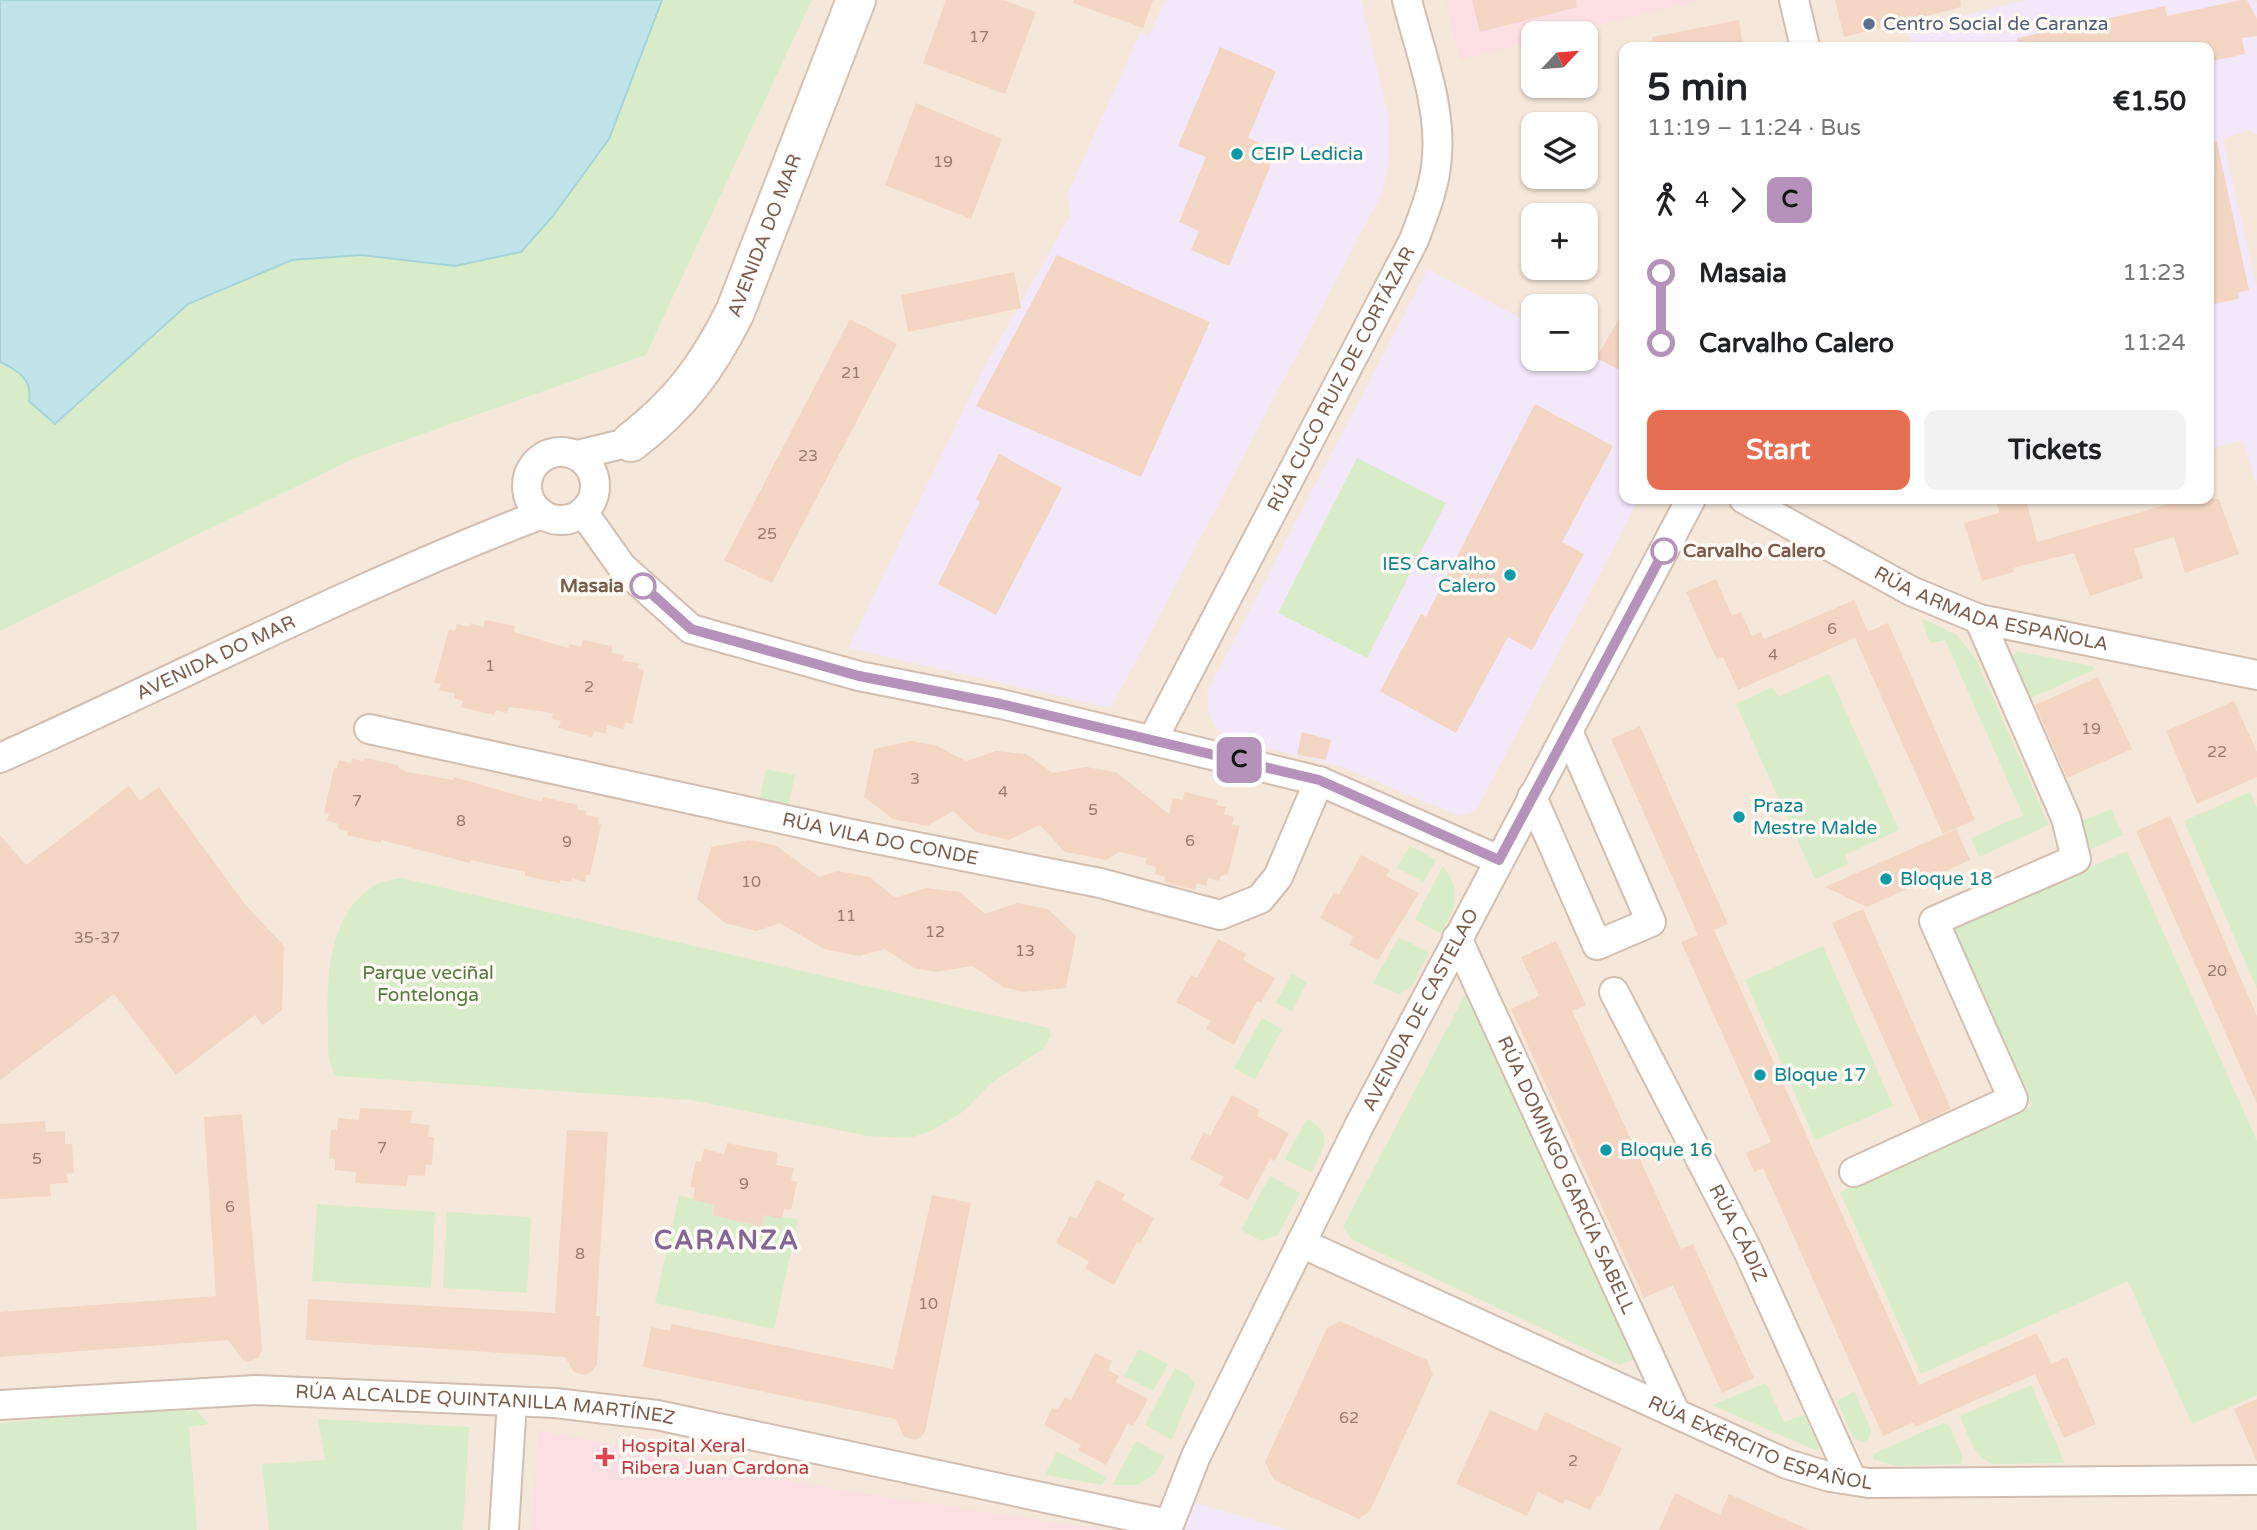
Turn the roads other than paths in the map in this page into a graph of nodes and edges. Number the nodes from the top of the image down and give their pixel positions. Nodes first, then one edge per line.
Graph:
1 (856, 0) edge
2 (1407, 0) edge
3 (1794, 0) edge
4 (1804, 42) edge
5 (631, 442) junction
6 (577, 456) junction
7 (595, 484) junction
8 (1689, 504) edge
9 (1753, 504) edge
10 (536, 505) junction
11 (583, 512) junction
12 (1979, 619) junction
13 (2257, 676) edge
14 (369, 729) dead end
15 (1568, 732) junction
16 (1153, 739) junction
17 (0, 758) edge
18 (1319, 780) junction
19 (1532, 797) junction
20 (1499, 860) junction
21 (1457, 938) junction
22 (1614, 992) dead end
23 (1854, 1172) dead end
24 (1301, 1243) junction
25 (512, 1401) junction
26 (0, 1405) edge
27 (1675, 1412) junction
28 (1852, 1480) junction
29 (2257, 1480) edge
30 (1168, 1527) edge
31 (504, 1530) edge

1 - 5 street, AVENIDA DO MAR
2 - 16 street, RÚA CUCO RUIZ DE CORTÁZAR
3 - 4 street
5 - 6 street, AVENIDA DO MAR
5 - 7 street, AVENIDA DO MAR
6 - 7 street
6 - 10 street
7 - 11 street
8 - 15 street, AVENIDA DE CASTELAO
9 - 12 street, RÚA ARMADA ESPAÑOLA
10 - 11 street
10 - 17 street, AVENIDA DO MAR
11 - 16 street
12 - 13 street, RÚA ARMADA ESPAÑOLA
12 - 23 street
14 - 18 street, RÚA VILA DO CONDE
15 - 19 street, AVENIDA DE CASTELAO
15 - 19 street
16 - 18 street
18 - 20 street
19 - 20 street, AVENIDA DE CASTELAO
20 - 21 street, AVENIDA DE CASTELAO
21 - 24 street, AVENIDA DE CASTELAO
21 - 27 street, RÚA DOMINGO GARCÍA SABELL
22 - 28 street, RÚA CÁDIZ
24 - 27 street, RÚA EXÉRCITO ESPAÑOL
24 - 30 street, AVENIDA DE CASTELAO
25 - 26 street, RÚA ALCALDE QUINTANILLA MARTÍNEZ
25 - 30 street, RÚA ALCALDE QUINTANILLA MARTÍNEZ
25 - 31 street
27 - 28 street, RÚA EXÉRCITO ESPAÑOL
28 - 29 street, RÚA EXÉRCITO ESPAÑOL

